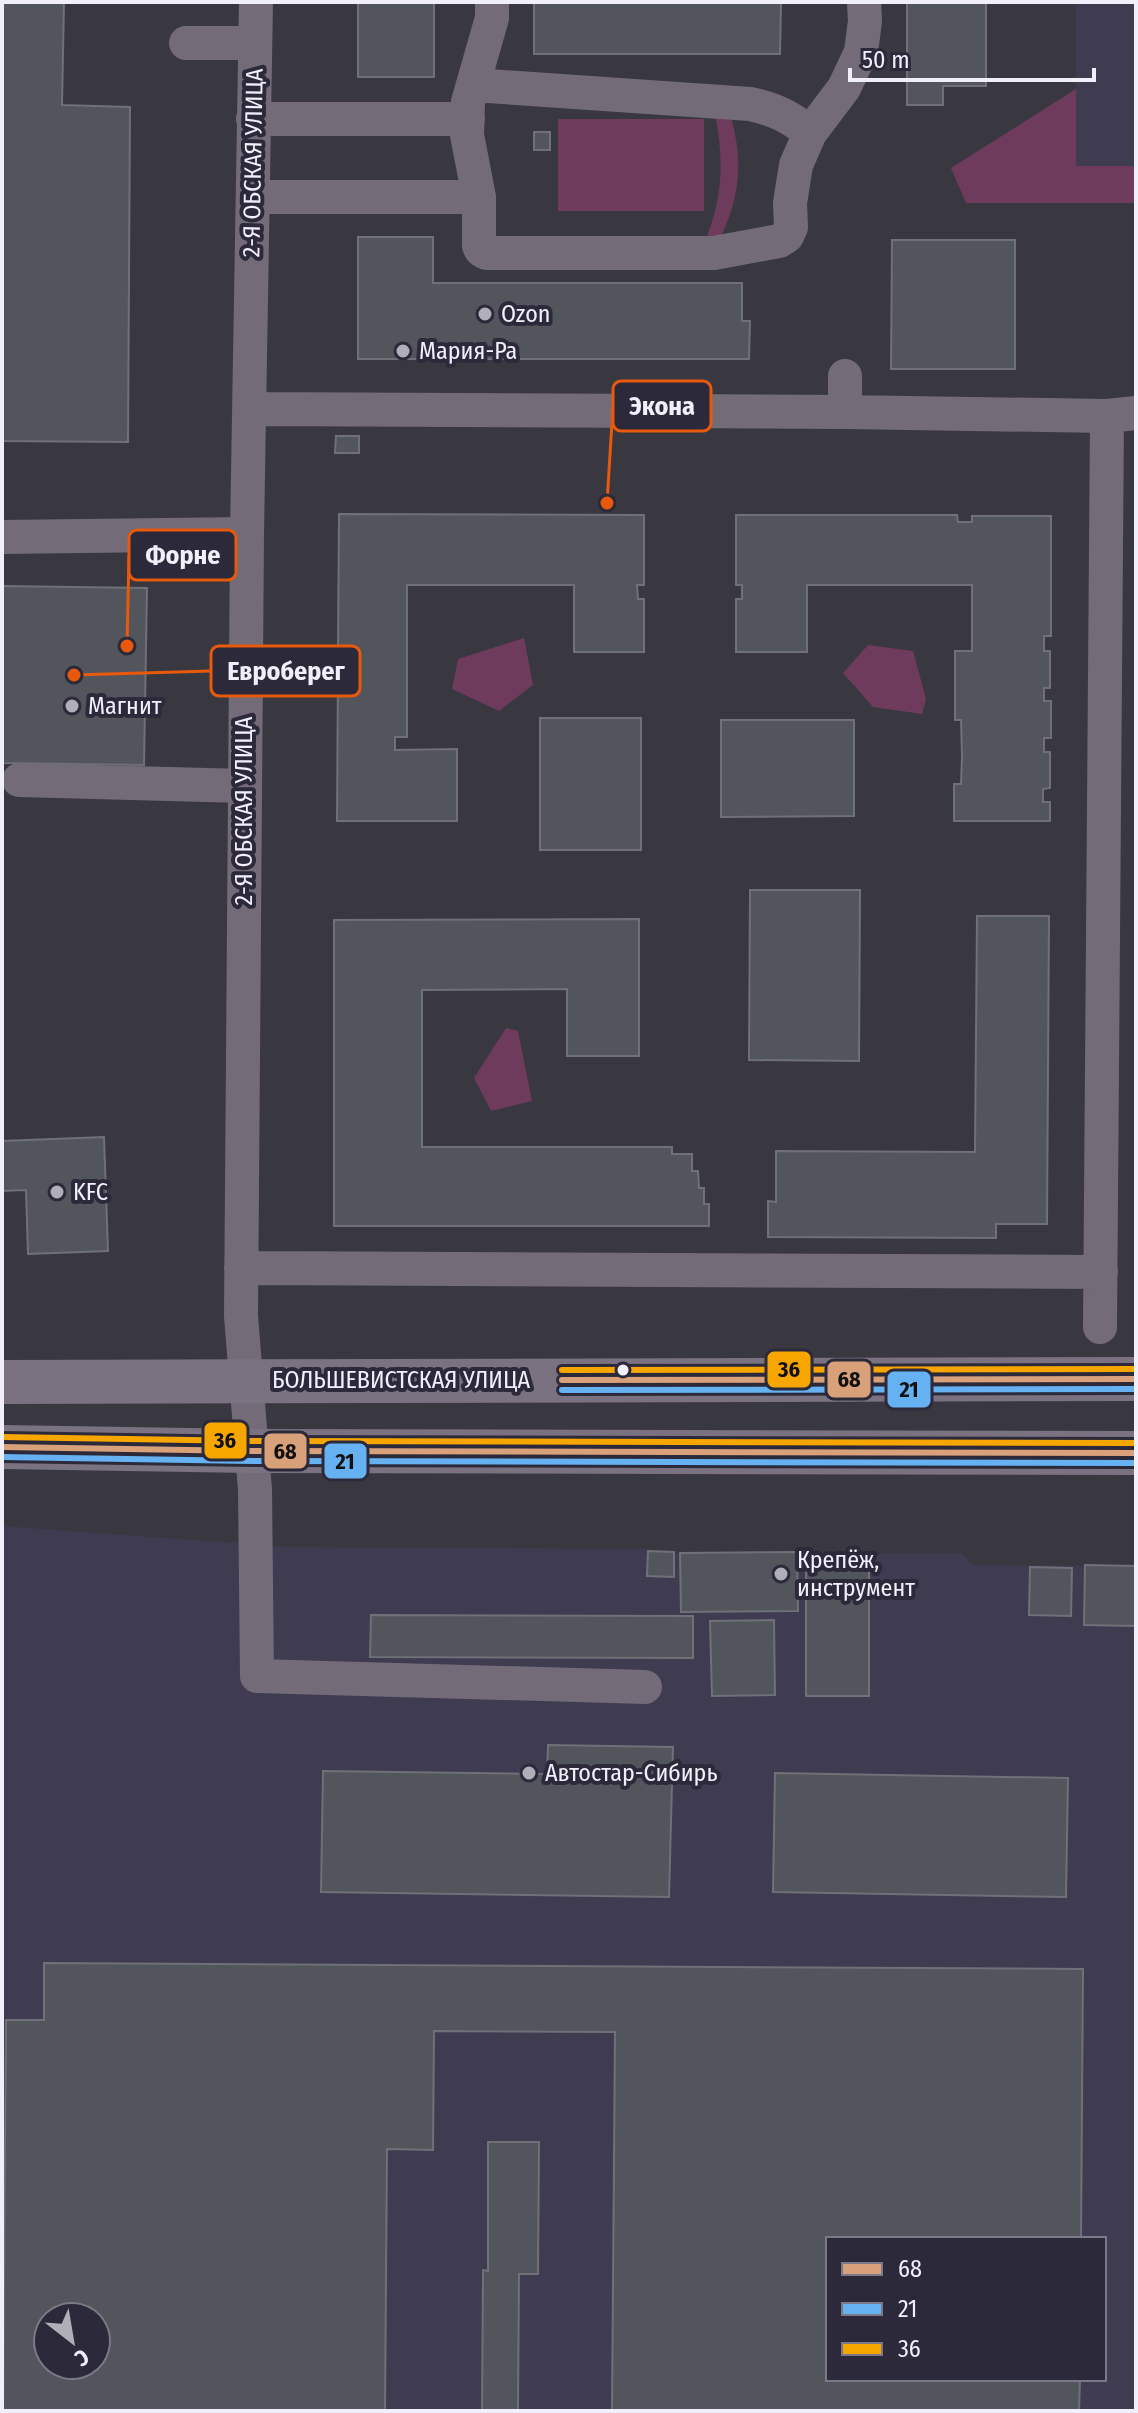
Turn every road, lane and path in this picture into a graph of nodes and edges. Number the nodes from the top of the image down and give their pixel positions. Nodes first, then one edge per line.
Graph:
1 (256, 2) edge
2 (492, 2) edge
3 (864, 2) edge
4 (186, 43) dead end
5 (255, 43) junction
6 (473, 85) junction
7 (253, 119) junction
8 (468, 119) junction
9 (810, 133) junction
10 (253, 197) junction
11 (479, 197) junction
12 (845, 376) dead end
13 (250, 409) junction
14 (845, 412) junction
15 (1121, 415) edge
16 (247, 534) junction
17 (2, 537) edge
18 (19, 780) dead end
19 (244, 786) junction
20 (241, 1268) junction
21 (1101, 1272) junction
22 (1100, 1327) dead end
23 (1136, 1379) edge
24 (244, 1380) junction
25 (2, 1382) edge
26 (2, 1447) edge
27 (252, 1451) junction
28 (1136, 1453) edge
29 (645, 1687) dead end

1 - 5 street, 2-Я ОБСКАЯ УЛИЦА
2 - 6 street
3 - 9 street
4 - 5 street
5 - 7 street, 2-Я ОБСКАЯ УЛИЦА
6 - 8 street
6 - 9 street
7 - 8 street
7 - 10 street, 2-Я ОБСКАЯ УЛИЦА
8 - 11 street
9 - 11 street
10 - 11 street
10 - 13 street, 2-Я ОБСКАЯ УЛИЦА
12 - 14 street
13 - 14 street
13 - 16 street, 2-Я ОБСКАЯ УЛИЦА
14 - 15 street
15 - 21 street
16 - 17 street
16 - 19 street, 2-Я ОБСКАЯ УЛИЦА
18 - 19 street
19 - 20 street, 2-Я ОБСКАЯ УЛИЦА
20 - 21 street
20 - 24 street, 2-Я ОБСКАЯ УЛИЦА
21 - 22 street
23 - 24 highway, БОЛЬШЕВИСТСКАЯ УЛИЦА
24 - 25 highway, БОЛЬШЕВИСТСКАЯ УЛИЦА
24 - 27 street, 2-Я ОБСКАЯ УЛИЦА
26 - 27 highway
27 - 28 highway
27 - 29 street, 2-Я ОБСКАЯ УЛИЦА

